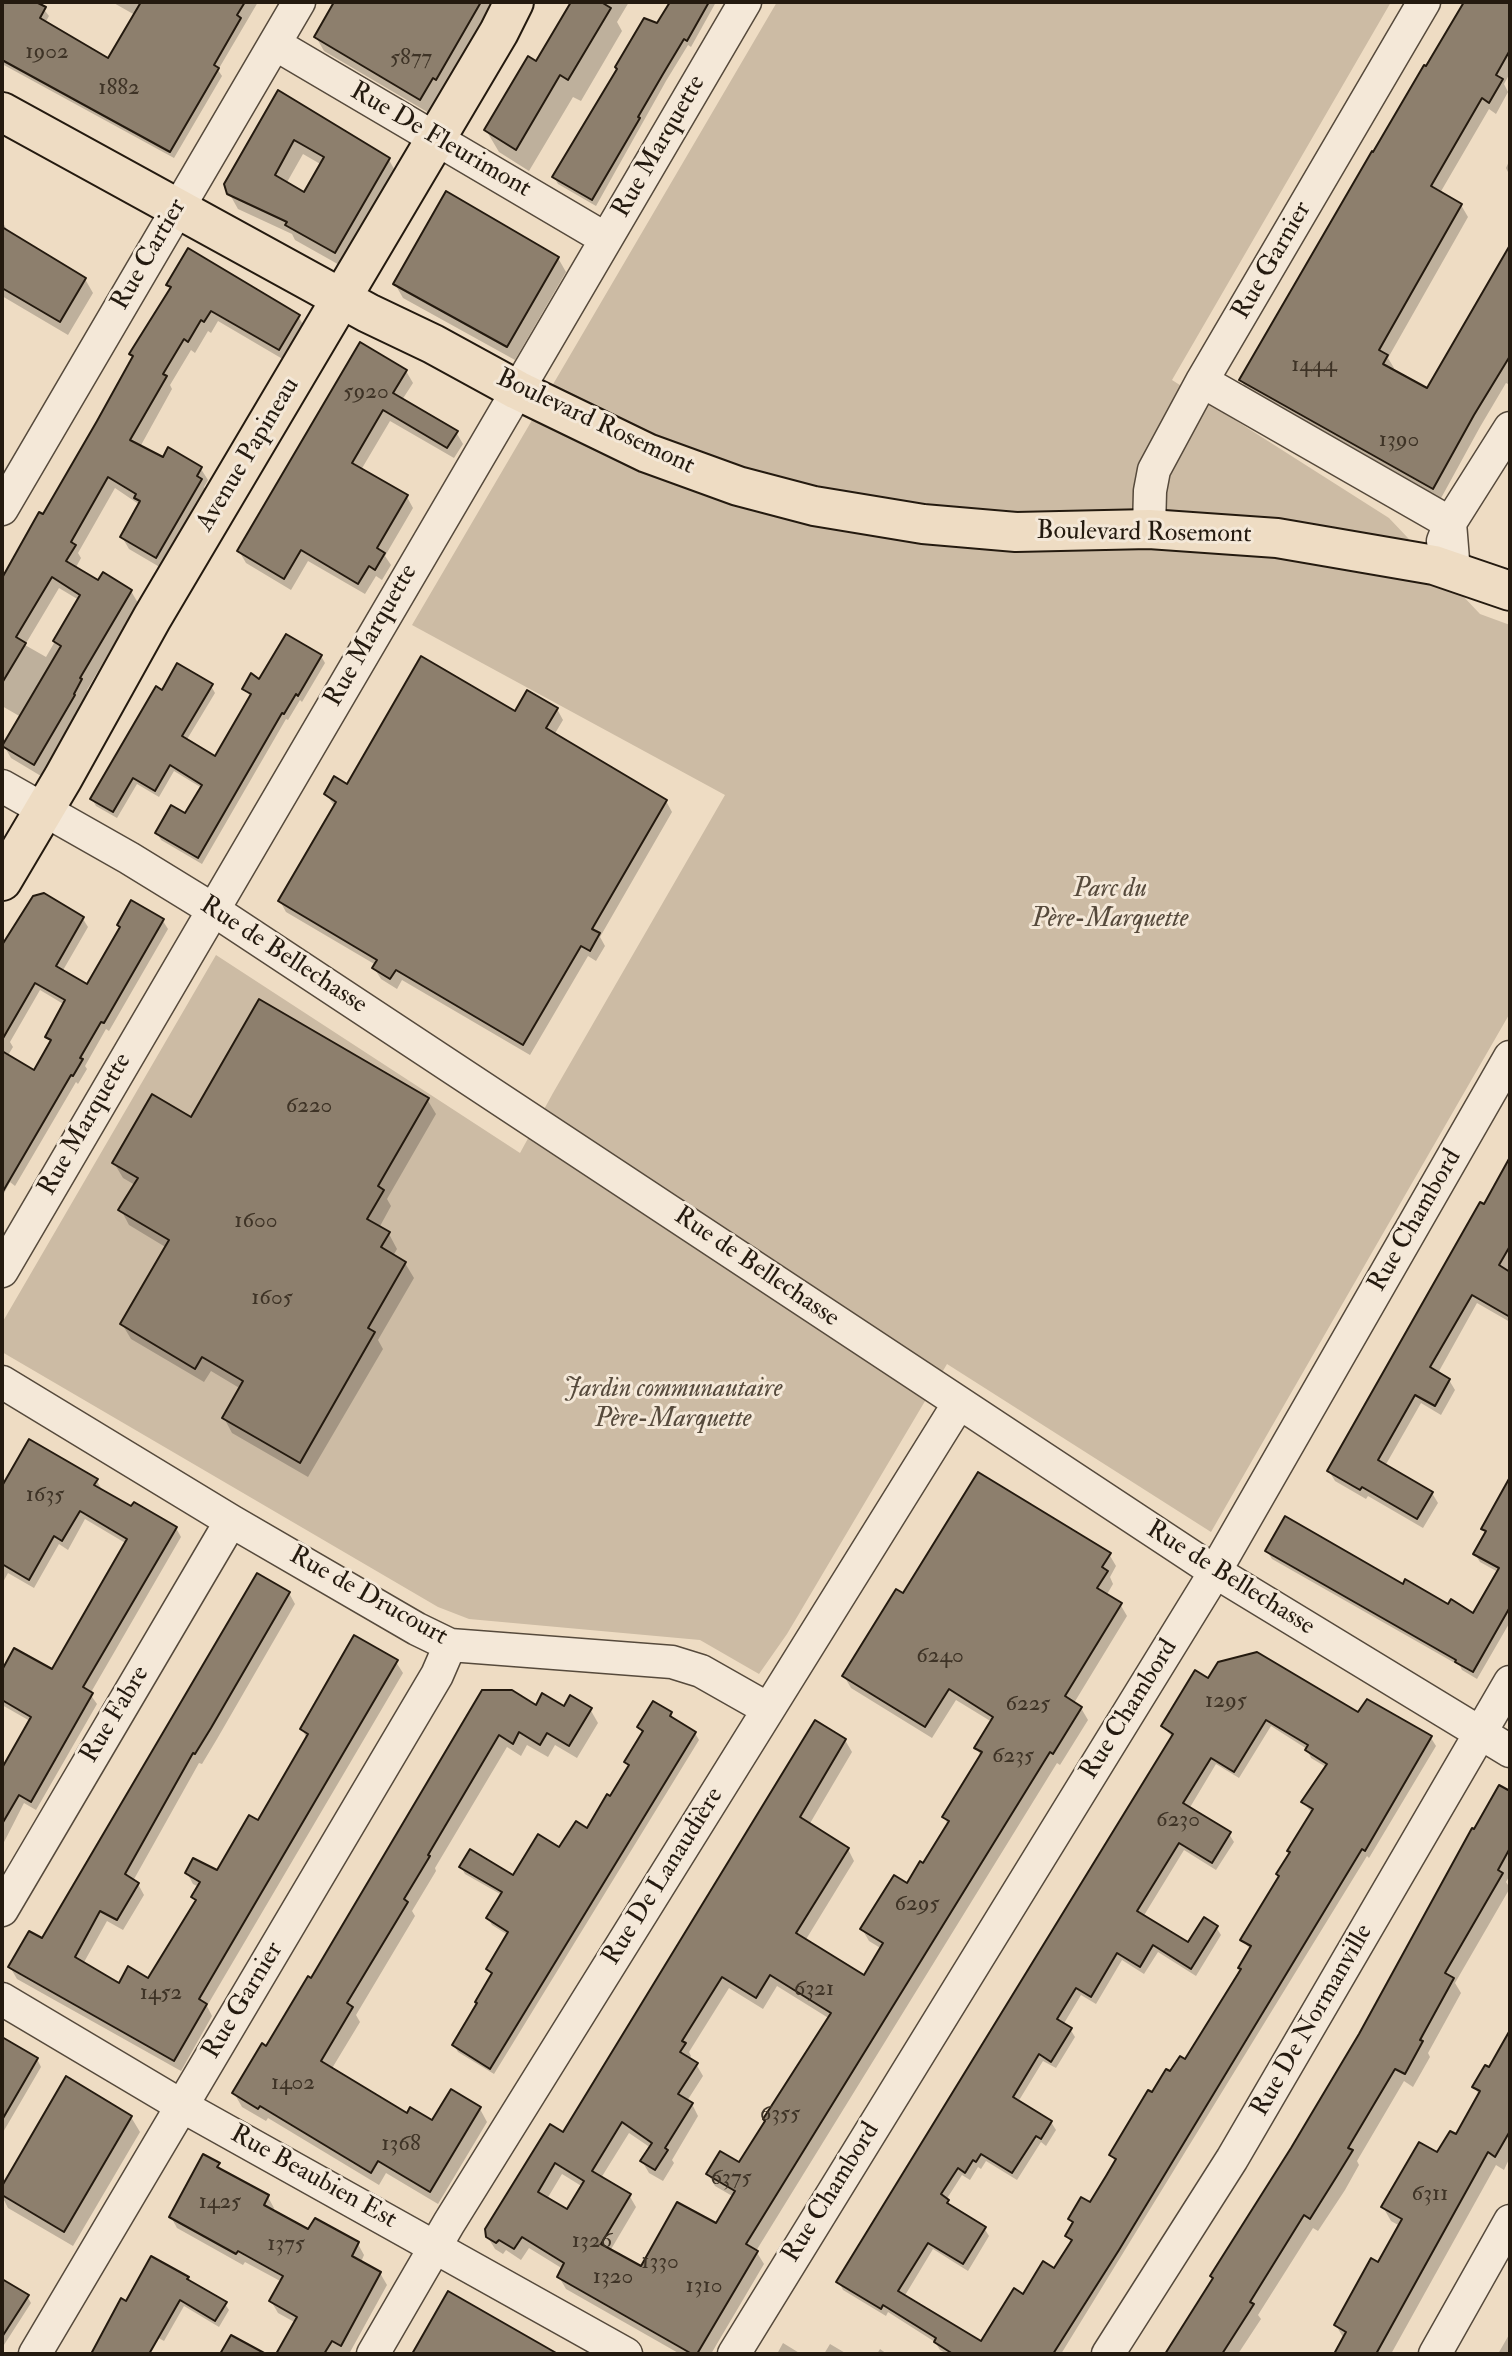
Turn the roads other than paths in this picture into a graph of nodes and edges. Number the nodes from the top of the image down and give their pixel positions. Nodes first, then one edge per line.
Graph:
1 (299, 2) edge
2 (745, 2) edge
3 (1424, 2) edge
4 (511, 12) edge
5 (275, 44) junction
6 (2, 113) edge
7 (437, 137) junction
8 (178, 208) junction
9 (606, 239) junction
10 (342, 299) junction
11 (1202, 382) junction
12 (517, 390) junction
13 (1510, 428) edge
14 (2, 509) edge
15 (1450, 523) junction
16 (1149, 529) junction
17 (1444, 569) junction
18 (1510, 591) edge
19 (2, 786) edge
20 (44, 810) junction
21 (2, 881) edge
22 (212, 909) junction
23 (1510, 1057) edge
24 (2, 1270) edge
25 (2, 1382) edge
26 (959, 1403) junction
27 (231, 1521) junction
28 (1214, 1571) junction
29 (450, 1645) junction
30 (1510, 1682) edge
31 (768, 1709) junction
32 (1480, 1734) junction
33 (1510, 1751) edge
34 (2, 1910) edge
35 (2, 1999) edge
36 (182, 2106) junction
37 (1510, 2221) edge
38 (435, 2246) junction
39 (34, 2354) edge
40 (373, 2354) edge
41 (626, 2354) edge
42 (734, 2354) edge
43 (1108, 2354) edge
44 (1435, 2354) edge

1 - 5 street, Rue Cartier
2 - 9 street, Rue Marquette
3 - 11 street, Rue Garnier
4 - 7 main road, Avenue Papineau
5 - 7 street, Rue De Fleurimont
5 - 8 street, Rue Cartier
6 - 8 main road, Boulevard Rosemont
7 - 9 street, Rue De Fleurimont
7 - 10 main road, Avenue Papineau
8 - 10 main road, Boulevard Rosemont
8 - 14 street, Rue Cartier
9 - 12 street, Rue Marquette
10 - 12 main road, Boulevard Rosemont
10 - 20 main road, Avenue Papineau
11 - 15 street
11 - 16 street, Rue Garnier
12 - 16 main road, Boulevard Rosemont
12 - 22 street, Rue Marquette
13 - 15 street
15 - 17 street
16 - 17 main road, Boulevard Rosemont
17 - 18 main road, Boulevard Rosemont
19 - 20 street, Rue de Bellechasse
20 - 21 main road, Avenue Papineau
20 - 22 street, Rue de Bellechasse
22 - 24 street, Rue Marquette
22 - 26 street, Rue de Bellechasse
23 - 28 street, Rue Chambord
25 - 27 street, Rue de Drucourt
26 - 28 street, Rue de Bellechasse
26 - 31 street, Rue De Lanaudière
27 - 29 street, Rue de Drucourt
27 - 34 street, Rue Fabre
28 - 32 street, Rue de Bellechasse
28 - 42 street, Rue Chambord
29 - 31 street, Rue de Drucourt
29 - 36 street, Rue Garnier
30 - 32 street, Rue De Normanville
31 - 38 street, Rue De Lanaudière
32 - 33 street, Rue de Bellechasse
32 - 43 street, Rue De Normanville
35 - 36 street, Rue Beaubien Est
36 - 38 street, Rue Beaubien Est
36 - 39 street, Rue Garnier
37 - 44 street
38 - 40 street, Rue De Lanaudière
38 - 41 street, Rue Beaubien Est

